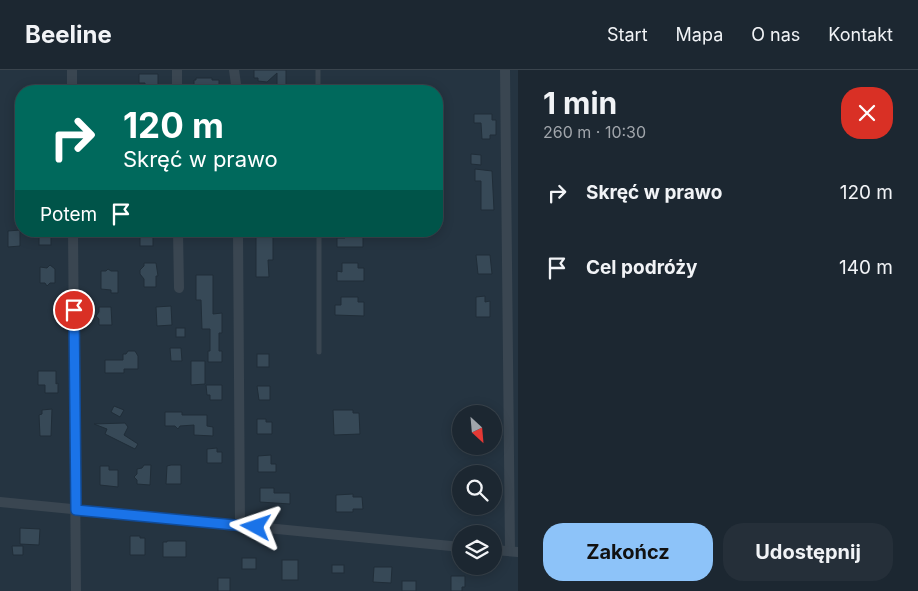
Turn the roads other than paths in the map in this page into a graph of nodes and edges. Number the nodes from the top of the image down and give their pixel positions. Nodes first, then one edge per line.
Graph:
1 (72, 70) edge
2 (177, 70) edge
3 (234, 70) edge
4 (318, 70) edge
5 (505, 70) edge
6 (72, 85) edge
7 (177, 85) edge
8 (236, 85) edge
9 (318, 85) edge
10 (73, 237) edge
11 (178, 237) edge
12 (238, 237) edge
13 (319, 237) edge
14 (179, 288) dead end
15 (320, 352) dead end
16 (514, 463) edge
17 (0, 502) edge
18 (76, 510) junction
19 (240, 526) junction
20 (452, 546) edge
21 (514, 552) edge
22 (76, 591) edge

1 - 6 street
2 - 7 street
3 - 8 street
4 - 9 lane
5 - 16 street
10 - 18 street
11 - 14 street
12 - 19 street
13 - 15 lane
16 - 21 street
17 - 18 street
18 - 19 street
18 - 22 street
19 - 20 street

